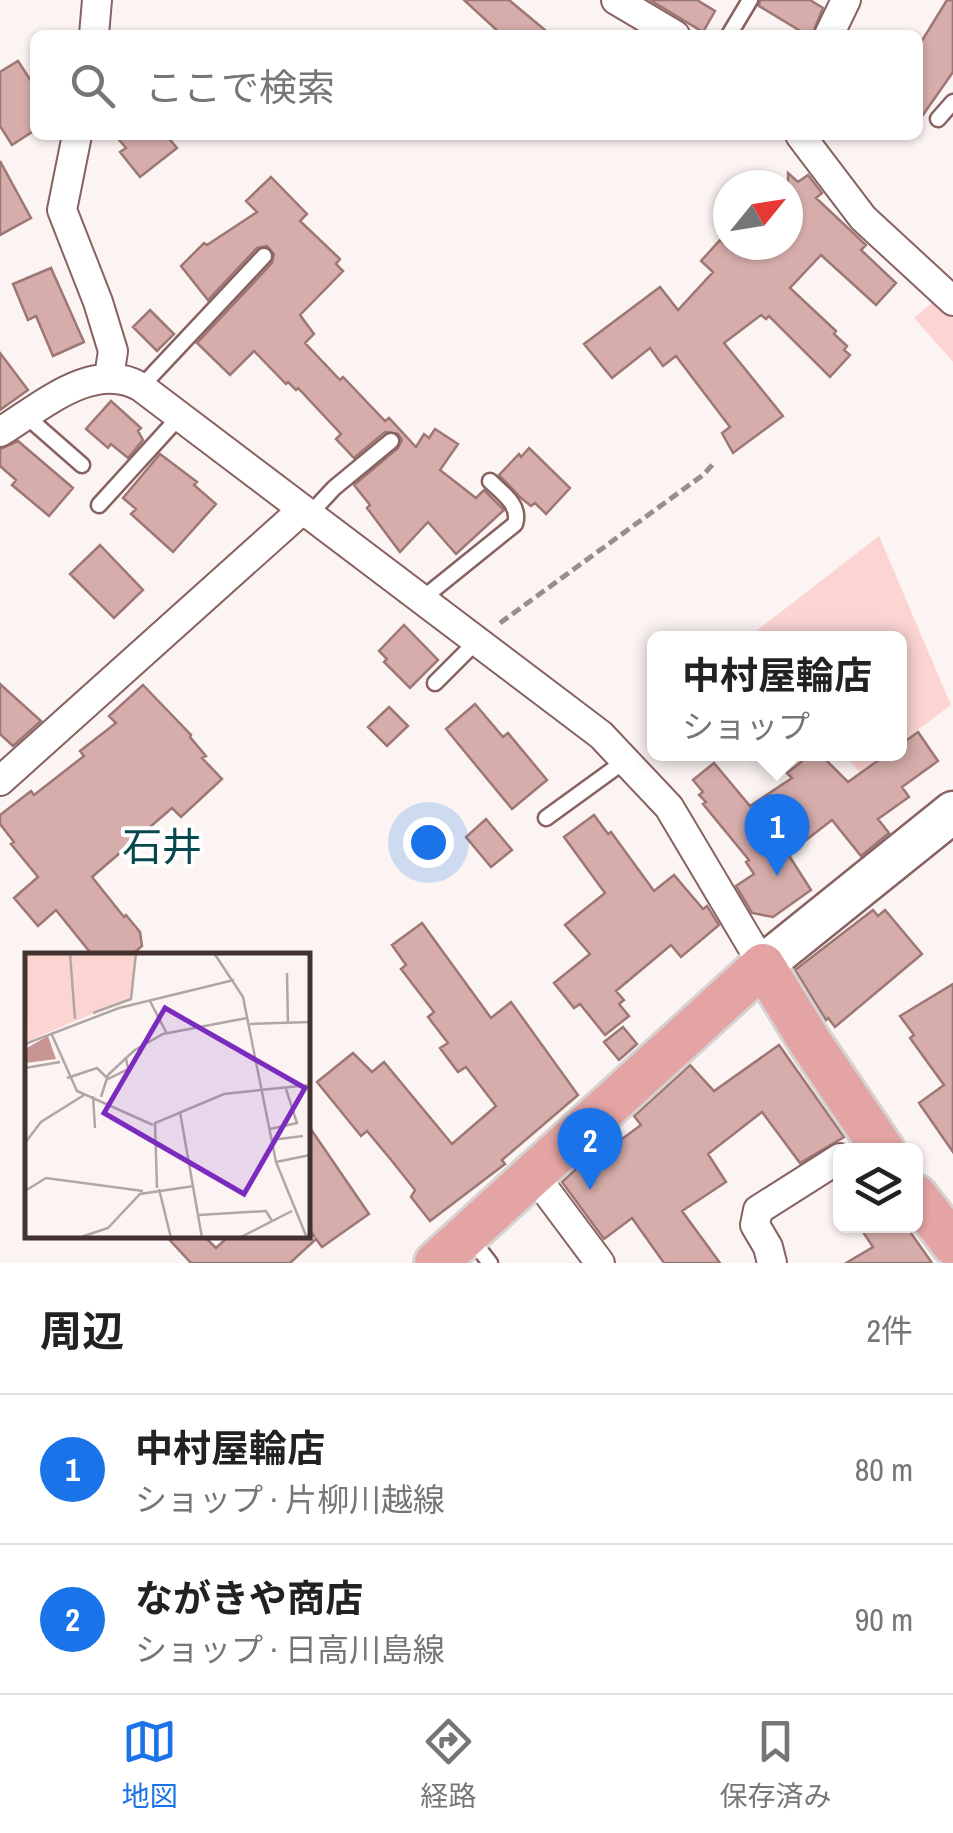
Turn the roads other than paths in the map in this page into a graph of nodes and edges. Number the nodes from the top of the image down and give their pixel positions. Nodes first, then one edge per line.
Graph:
1 (97, 0) edge
2 (616, 0) edge
3 (750, 0) edge
4 (846, 0) edge
5 (94, 30) edge
6 (667, 30) edge
7 (732, 30) edge
8 (831, 30) edge
9 (953, 102) edge
10 (938, 119) dead end
11 (76, 140) edge
12 (804, 140) edge
13 (264, 256) dead end
14 (953, 301) edge
15 (109, 377) junction
16 (141, 387) junction
17 (26, 416) junction
18 (180, 416) junction
19 (0, 432) edge
20 (391, 441) dead end
21 (82, 466) dead end
22 (490, 480) dead end
23 (99, 505) dead end
24 (306, 512) junction
25 (422, 599) junction
26 (478, 640) junction
27 (435, 683) dead end
28 (627, 759) junction
29 (0, 782) edge
30 (953, 812) edge
31 (546, 818) dead end
32 (763, 965) junction
33 (859, 1143) edge
34 (833, 1166) edge
35 (532, 1172) junction
36 (923, 1205) edge
37 (953, 1244) edge
38 (479, 1248) edge
39 (436, 1263) edge
40 (600, 1263) edge
41 (772, 1263) edge

1 - 5 street
2 - 6 street
3 - 7 lane
4 - 8 street
9 - 10 lane
11 - 15 street
12 - 14 street
13 - 16 lane
15 - 16 street
15 - 17 street
16 - 18 street
17 - 19 street
17 - 21 lane
18 - 23 lane
18 - 24 street
20 - 24 lane
22 - 25 lane
24 - 25 street
24 - 29 street
25 - 26 street
26 - 27 lane
26 - 28 street
28 - 31 lane
28 - 32 street
30 - 32 main road
32 - 33 main road
32 - 35 main road
34 - 41 street
35 - 38 main road
35 - 40 street
36 - 37 main road
38 - 39 main road

